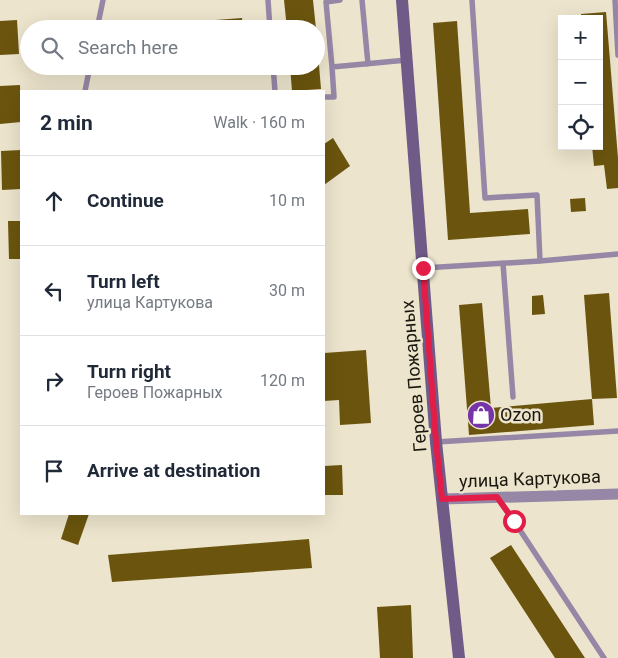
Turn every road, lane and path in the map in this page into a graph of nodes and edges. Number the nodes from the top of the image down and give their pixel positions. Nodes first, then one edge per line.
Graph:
1 (103, 0) edge
2 (268, 0) edge
3 (340, 0) edge
4 (362, 0) edge
5 (402, 0) edge
6 (472, 0) edge
7 (615, 0) edge
8 (100, 20) edge
9 (269, 20) edge
10 (618, 55) edge
11 (407, 60) junction
12 (368, 64) junction
13 (332, 68) junction
14 (88, 75) edge
15 (274, 75) edge
16 (85, 90) edge
17 (276, 90) edge
18 (325, 97) edge
19 (618, 254) edge
20 (540, 261) junction
21 (503, 263) junction
22 (423, 268) junction
23 (513, 397) dead end
24 (618, 431) edge
25 (436, 442) junction
26 (618, 494) edge
27 (497, 497) junction
28 (442, 499) junction
29 (459, 658) edge
30 (604, 658) edge

1 - 8 lane
2 - 9 lane
3 - 13 lane
4 - 12 lane
5 - 11 main road, Героев Пожарных
6 - 20 lane
7 - 10 lane
11 - 12 lane
11 - 22 main road, Героев Пожарных
12 - 13 lane
13 - 18 lane
14 - 16 lane
15 - 17 lane
19 - 20 lane
20 - 21 lane
21 - 22 lane
21 - 23 lane
22 - 25 main road, Героев Пожарных
24 - 25 lane
25 - 28 main road, Героев Пожарных
26 - 27 street, улица Картукова
27 - 28 street, улица Картукова
27 - 30 lane
28 - 29 main road, Героев Пожарных

